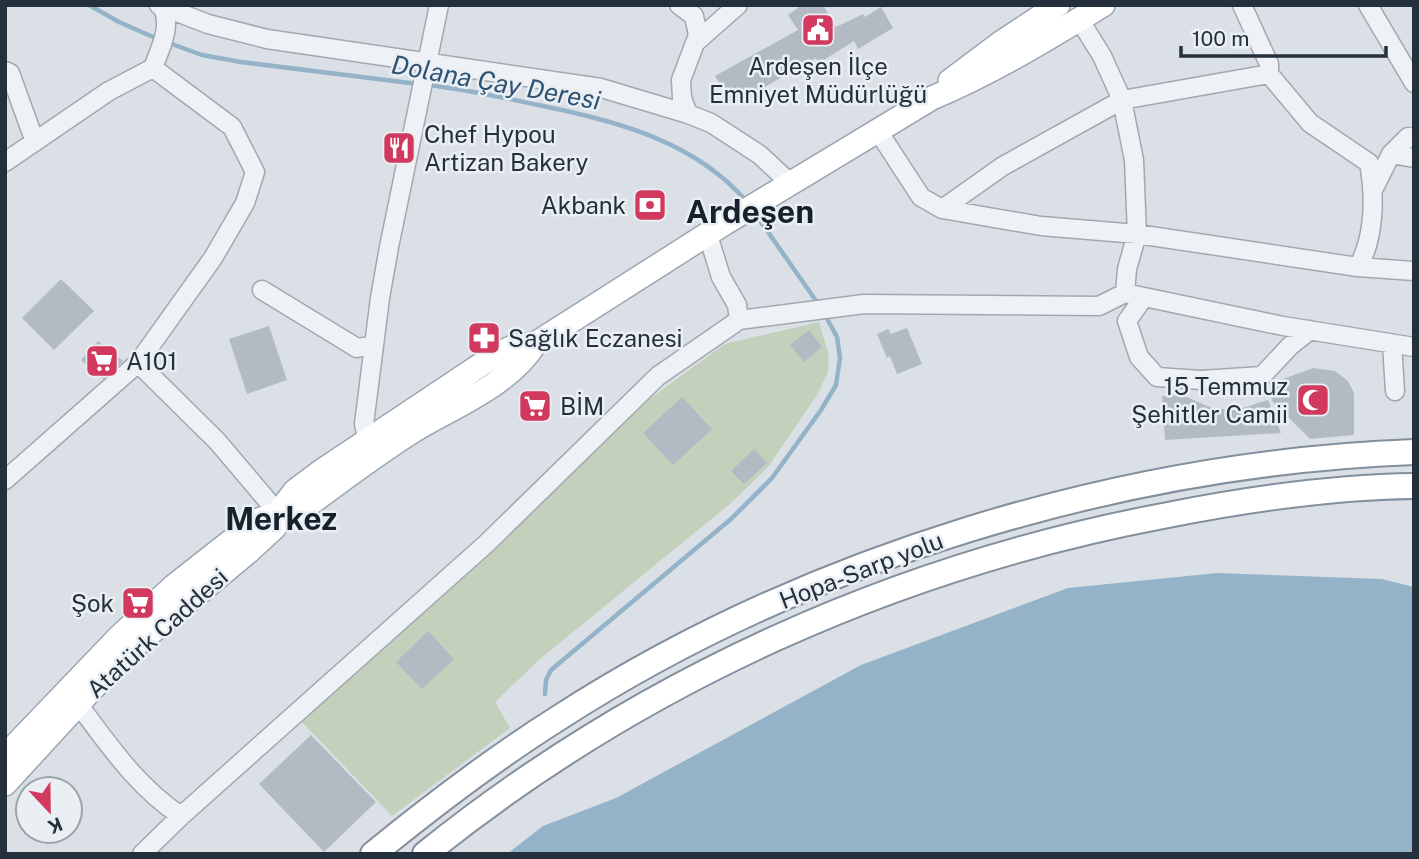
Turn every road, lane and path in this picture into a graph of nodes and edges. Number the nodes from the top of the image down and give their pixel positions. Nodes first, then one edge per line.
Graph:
1 (439, 5) edge
2 (679, 5) edge
3 (738, 5) edge
4 (1058, 5) edge
5 (1102, 5) edge
6 (1242, 5) edge
7 (1368, 5) edge
8 (161, 6) edge
9 (1079, 19) junction
10 (695, 43) junction
11 (155, 62) junction
12 (426, 67) junction
13 (5, 71) edge
14 (1269, 74) junction
15 (1414, 83) edge
16 (932, 98) junction
17 (1122, 100) junction
18 (688, 114) junction
19 (878, 131) junction
20 (1414, 138) edge
21 (36, 142) junction
22 (1391, 154) junction
23 (1414, 158) edge
24 (5, 162) edge
25 (1374, 188) junction
26 (783, 189) junction
27 (942, 209) junction
28 (717, 229) junction
29 (1137, 234) junction
30 (1359, 267) junction
31 (1414, 271) edge
32 (262, 290) dead end
33 (1125, 293) junction
34 (1144, 297) junction
35 (739, 320) junction
36 (1310, 330) junction
37 (535, 344) junction
38 (1392, 344) junction
39 (374, 345) junction
40 (1414, 347) edge
41 (138, 363) junction
42 (1395, 391) dead end
43 (375, 434) junction
44 (1414, 452) edge
45 (5, 480) edge
46 (1414, 486) edge
47 (278, 513) junction
48 (78, 704) junction
49 (5, 756) edge
50 (5, 784) edge
51 (181, 816) junction
52 (142, 854) edge
53 (373, 854) edge
54 (425, 854) edge

1 - 12 street
2 - 10 street
3 - 10 street
4 - 16 main road, Atatürk Caddesi
5 - 9 main road, Atatürk Caddesi
6 - 14 street
7 - 15 street
8 - 11 street
8 - 12 street
9 - 16 main road, Atatürk Caddesi
9 - 17 street
10 - 18 street
11 - 21 street
11 - 41 street
12 - 18 street
12 - 39 street
13 - 21 street
14 - 17 street
14 - 25 street
16 - 19 main road, Atatürk Caddesi
17 - 27 street
17 - 29 street
18 - 26 street
19 - 26 main road, Atatürk Caddesi
19 - 27 street
20 - 22 street
21 - 24 street
22 - 23 street
22 - 25 street
25 - 30 street
26 - 28 main road, Atatürk Caddesi
27 - 29 street
28 - 35 street
28 - 37 main road, Atatürk Caddesi
29 - 30 street
29 - 33 street
30 - 31 street
32 - 39 street
33 - 34 street
33 - 35 street
34 - 36 street
34 - 36 street
35 - 51 street
36 - 38 street
37 - 43 main road, Atatürk Caddesi
37 - 47 main road, Atatürk Caddesi
38 - 40 street
38 - 42 street
39 - 43 street
41 - 45 street
41 - 47 street
43 - 47 main road, Atatürk Caddesi
44 - 53 highway, Hopa-Sarp yolu
46 - 54 highway, Hopa-Sarp yolu
47 - 48 main road, Atatürk Caddesi
47 - 49 main road, Atatürk Caddesi
48 - 50 main road, Atatürk Caddesi
48 - 51 street
51 - 52 street

